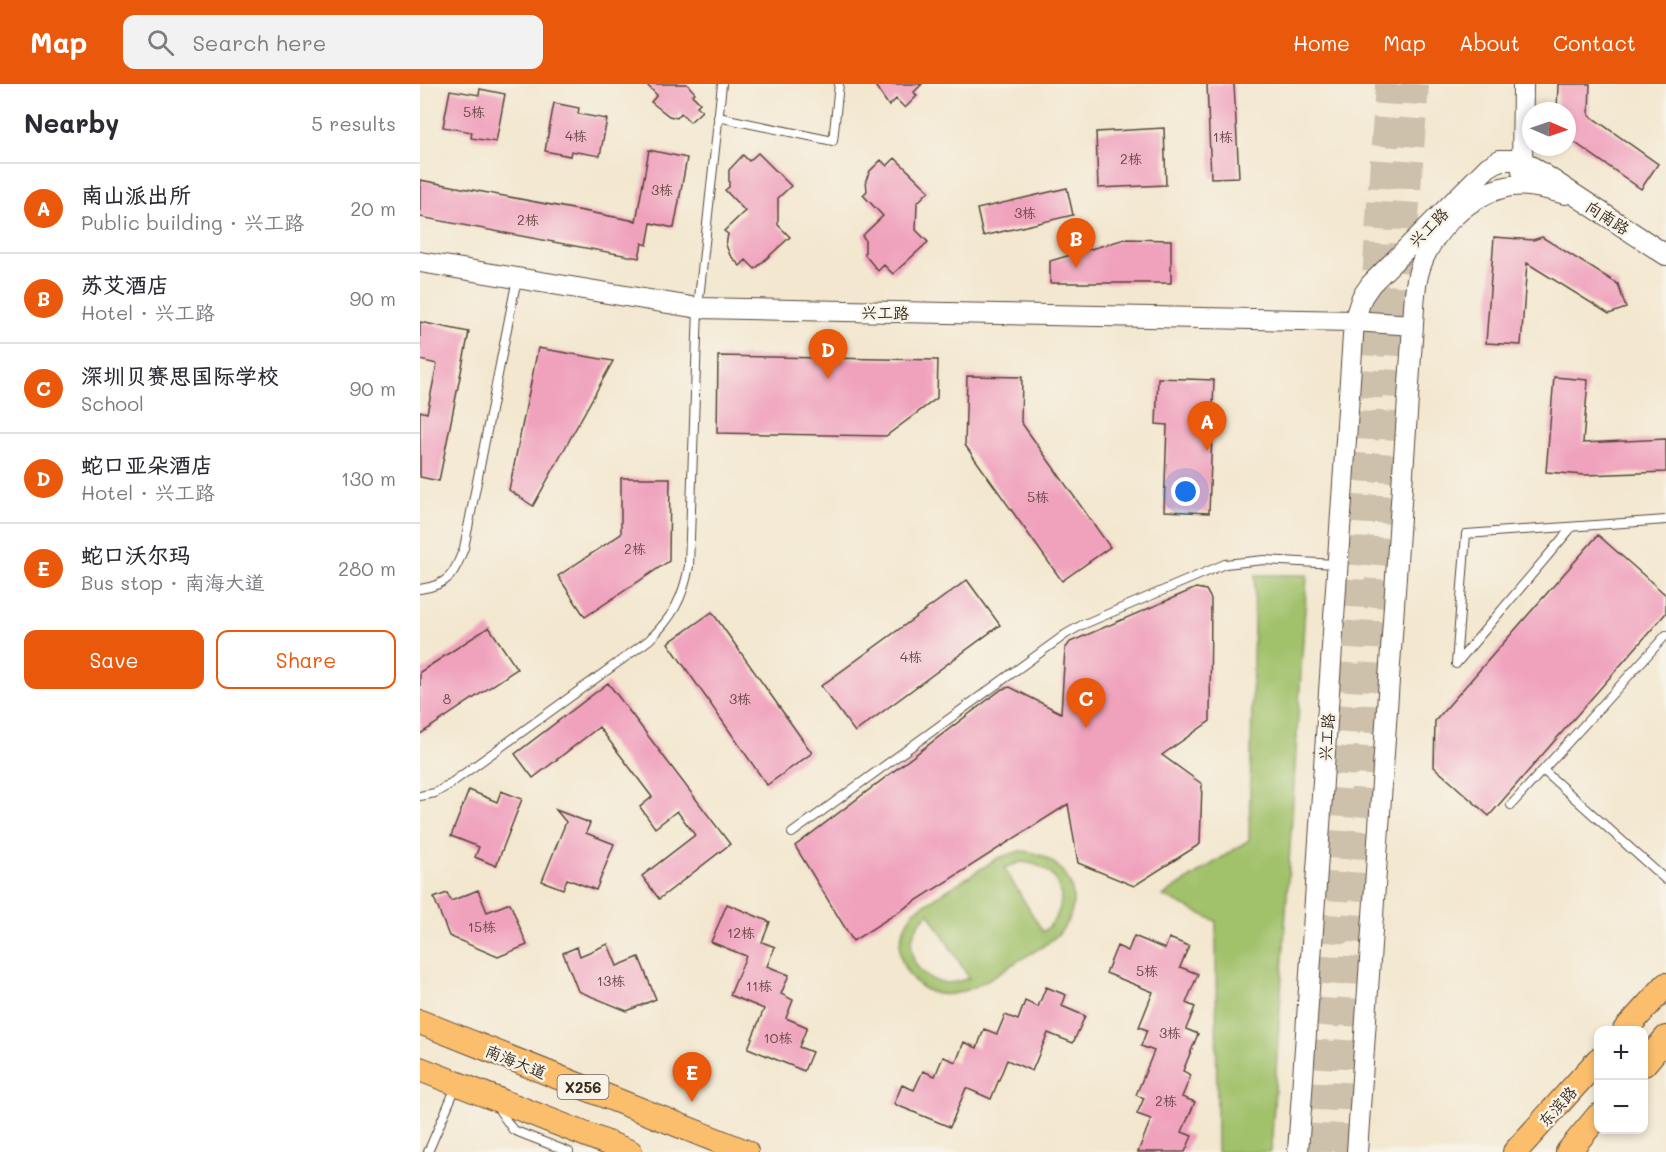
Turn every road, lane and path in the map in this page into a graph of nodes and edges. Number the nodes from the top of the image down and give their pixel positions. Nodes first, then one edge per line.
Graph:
1 (722, 84) edge
2 (839, 84) edge
3 (1523, 84) edge
4 (718, 117) junction
5 (1522, 160) junction
6 (1522, 186) junction
7 (1579, 198) junction
8 (1666, 255) edge
9 (420, 262) edge
10 (517, 278) junction
11 (698, 308) junction
12 (1354, 321) junction
13 (1413, 325) junction
14 (1666, 520) edge
15 (1572, 527) junction
16 (1338, 564) junction
17 (420, 589) edge
18 (1666, 635) edge
19 (1543, 770) junction
20 (420, 796) edge
21 (1510, 806) dead end
22 (792, 834) dead end
23 (1666, 880) edge
24 (1666, 985) edge
25 (420, 1022) edge
26 (1629, 1026) edge
27 (1666, 1038) edge
28 (1648, 1059) edge
29 (1594, 1065) edge
30 (420, 1069) edge
31 (457, 1084) junction
32 (489, 1096) junction
33 (1594, 1122) edge
34 (428, 1152) edge
35 (569, 1152) edge
36 (630, 1152) edge
37 (746, 1152) edge
38 (1298, 1152) edge
39 (1357, 1152) edge
40 (1515, 1152) edge
41 (1568, 1152) edge

1 - 4 lane
2 - 4 lane
3 - 5 street
4 - 11 lane
5 - 6 street
5 - 7 street, 向南路
5 - 12 street, 兴工路
6 - 7 street, 向南路
6 - 13 street, 兴工路
7 - 8 street, 向南路
9 - 10 street, 兴工路
10 - 11 street, 兴工路
10 - 17 lane
11 - 12 street, 兴工路
11 - 20 lane
12 - 13 street, 兴工路
12 - 16 street, 兴工路
13 - 39 street, 兴工路
14 - 15 lane
15 - 15 lane
16 - 22 lane
16 - 38 street, 兴工路
18 - 19 lane
19 - 21 lane
19 - 23 lane
24 - 26 main road
25 - 37 main road, 南海大道 / X256
27 - 28 main road
29 - 40 main road, 东滨路
30 - 31 main road, X256
31 - 32 main road, X256
31 - 34 lane
32 - 35 lane
32 - 36 main road, X256
33 - 41 main road

